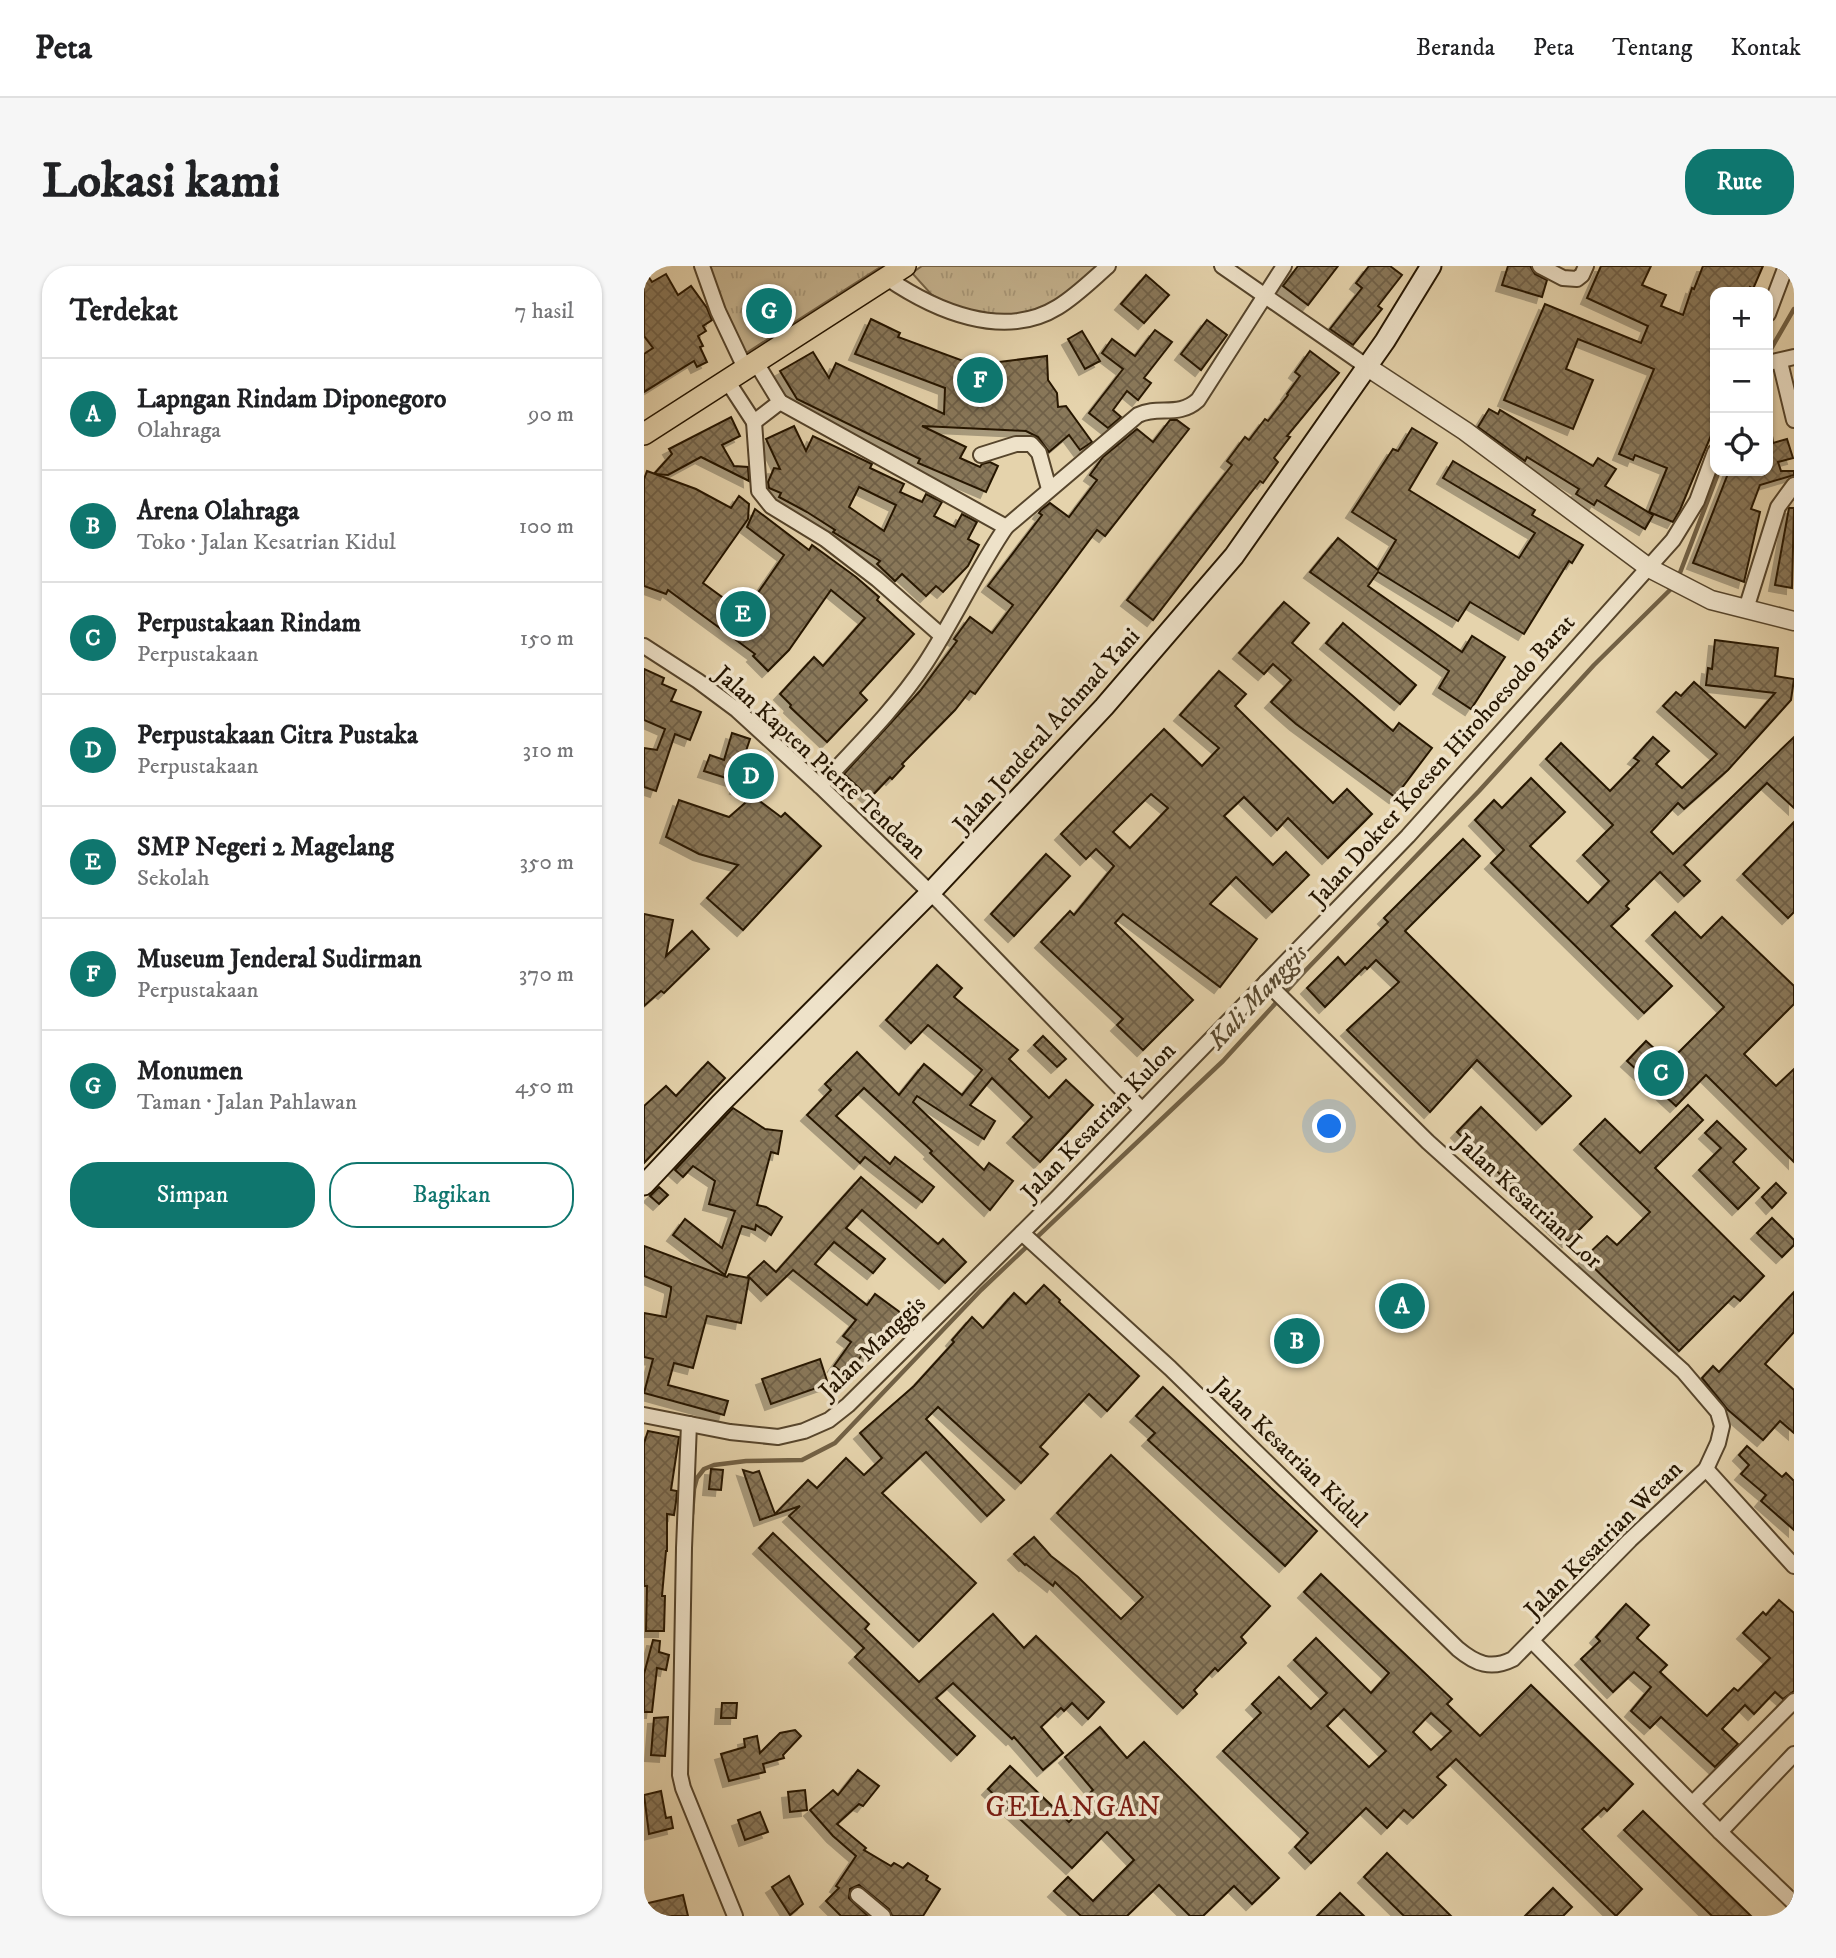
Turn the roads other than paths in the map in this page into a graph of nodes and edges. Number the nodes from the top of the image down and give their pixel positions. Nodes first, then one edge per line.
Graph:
1 (702, 266) edge
2 (1108, 266) edge
3 (1223, 266) edge
4 (1283, 266) edge
5 (1431, 266) edge
6 (1540, 266) edge
7 (1586, 266) edge
8 (1786, 266) edge
9 (896, 272) edge
10 (1264, 294) junction
11 (1773, 301) edge
12 (1778, 361) edge
13 (750, 364) junction
14 (1366, 366) junction
15 (726, 379) junction
16 (780, 402) junction
17 (1794, 420) edge
18 (754, 422) junction
19 (644, 434) edge
20 (981, 455) dead end
21 (1710, 465) edge
22 (1794, 485) edge
23 (1049, 489) junction
24 (1006, 527) junction
25 (1649, 568) junction
26 (1746, 609) junction
27 (1794, 621) edge
28 (942, 636) junction
29 (644, 646) edge
30 (820, 786) junction
31 (930, 893) junction
32 (1266, 982) junction
33 (1141, 1109) junction
34 (644, 1185) edge
35 (1022, 1233) junction
36 (644, 1415) edge
37 (689, 1424) junction
38 (1706, 1469) junction
39 (1794, 1566) edge
40 (1532, 1641) junction
41 (1794, 1701) edge
42 (1794, 1754) edge
43 (1693, 1804) junction
44 (1720, 1832) junction
45 (858, 1895) dead end
46 (1794, 1902) edge
47 (735, 1916) edge
48 (884, 1916) edge

1 - 13 street
2 - 9 street
3 - 10 street
4 - 10 street
5 - 14 main road, Jalan Jenderal Achmad Yani
6 - 7 street
8 - 11 street
9 - 13 main road
10 - 14 street
10 - 23 street
12 - 17 street
13 - 15 main road
13 - 16 street
14 - 25 street
14 - 31 main road, Jalan Jenderal Achmad Yani
15 - 18 street
15 - 19 main road
16 - 18 street
16 - 24 street
18 - 28 street
20 - 23 street
21 - 25 street, Jalan Dokter Koesen Hirohoesodo Barat
22 - 26 street
23 - 24 street
24 - 28 street
25 - 26 street
25 - 32 street, Jalan Dokter Koesen Hirohoesodo Barat
26 - 27 street
28 - 30 street
29 - 30 street, Jalan Kapten Pierre Tendean
30 - 31 street, Jalan Kapten Pierre Tendean
31 - 33 street, Jalan Kapten Pierre Tendean
31 - 34 main road, Jalan Jenderal Achmad Yani
32 - 33 street, Jalan Kesatrian Kulon
32 - 38 street, Jalan Kesatrian Lor
33 - 35 street, Jalan Kesatrian Kulon
35 - 37 street, Jalan Manggis
35 - 40 street, Jalan Kesatrian Kidul
36 - 37 street, Jalan Manggis
37 - 47 street
38 - 39 street
38 - 40 street, Jalan Kesatrian Wetan
40 - 43 street
41 - 43 street
42 - 44 street
43 - 44 street
44 - 46 street
45 - 48 street

